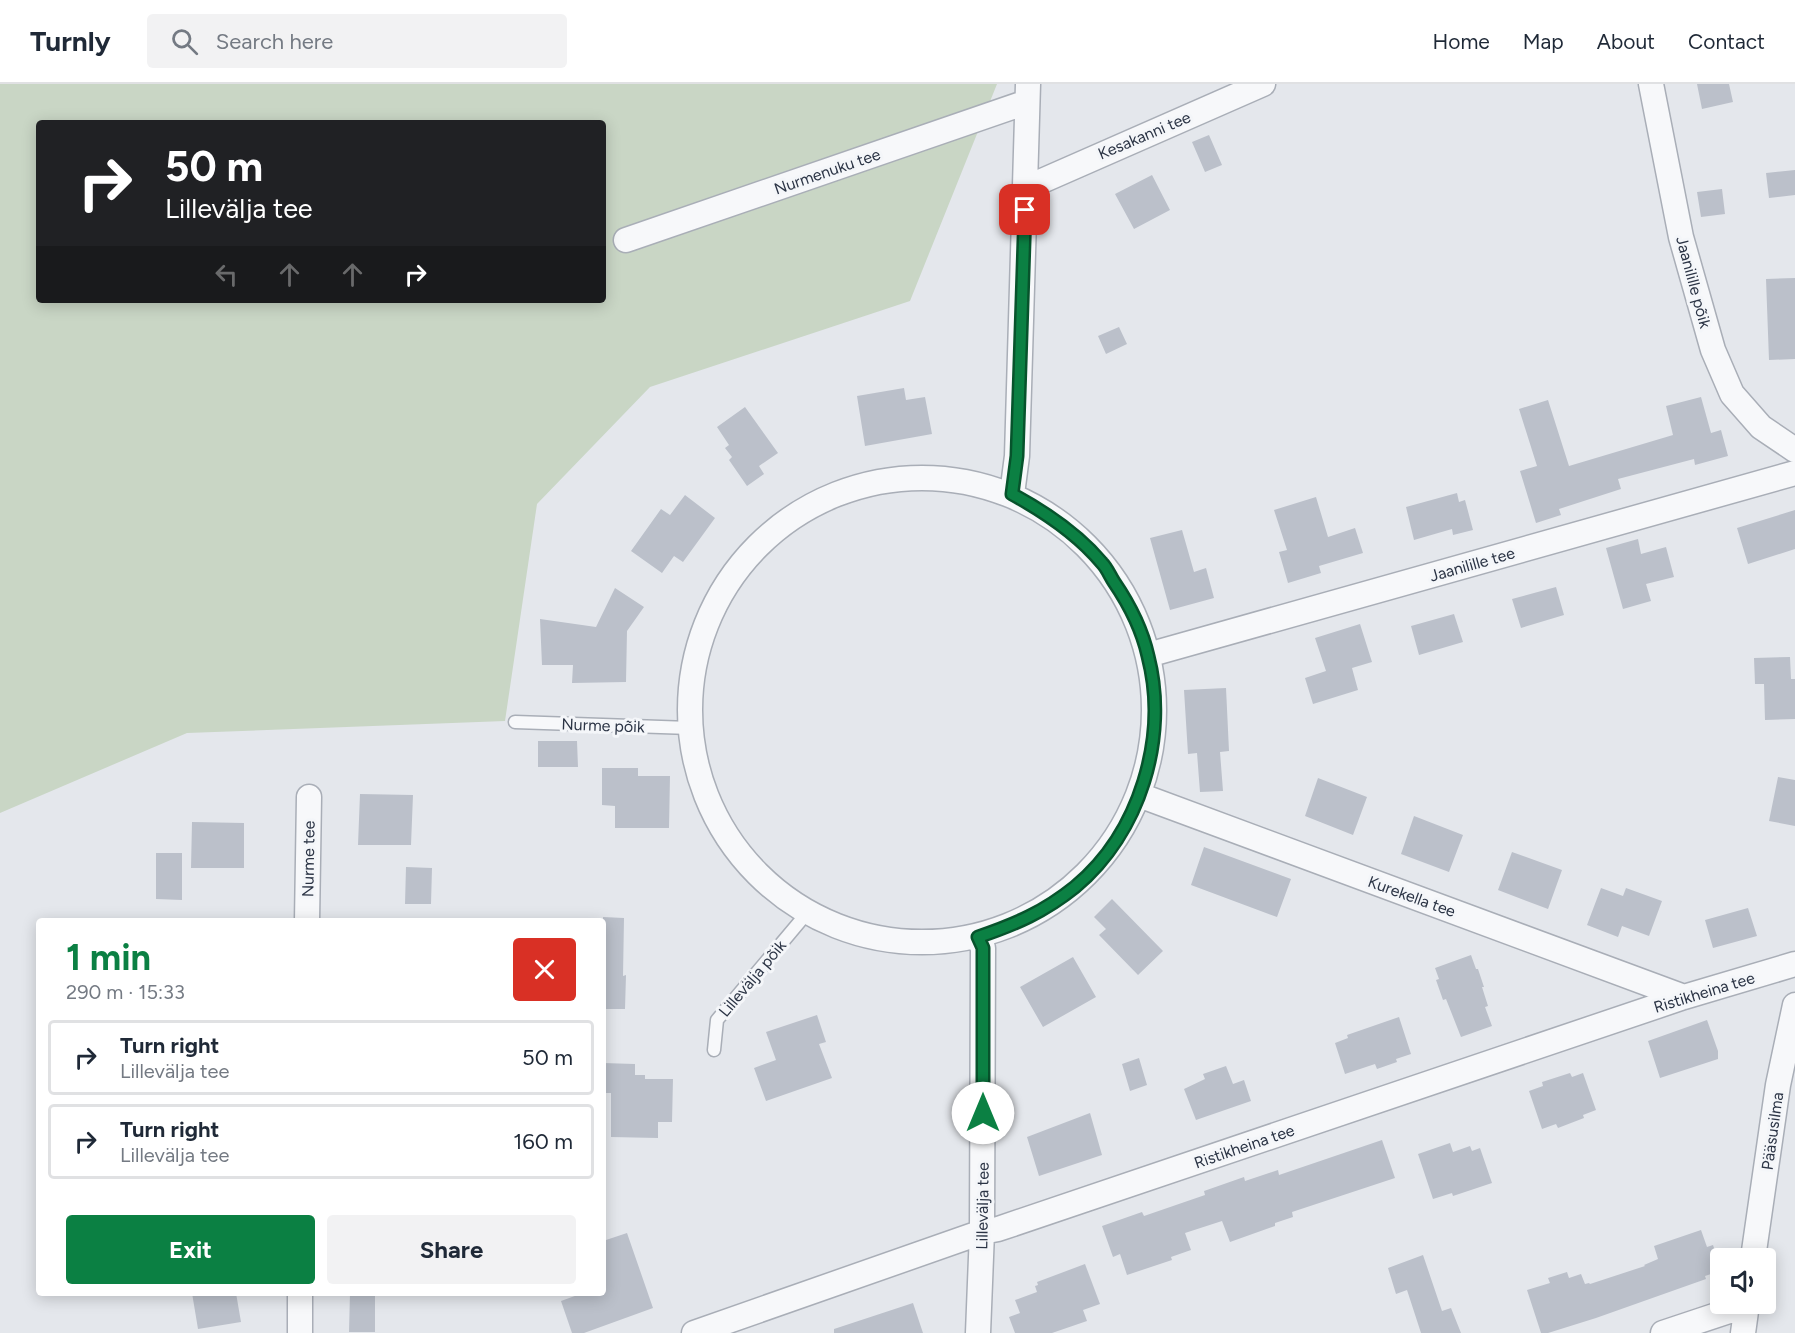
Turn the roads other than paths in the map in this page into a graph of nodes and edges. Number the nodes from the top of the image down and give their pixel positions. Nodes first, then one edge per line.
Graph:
1 (1263, 84) edge
2 (1651, 84) edge
3 (1028, 93) edge
4 (1026, 188) junction
5 (626, 240) dead end
6 (1795, 450) edge
7 (1795, 473) edge
8 (1012, 494) junction
9 (1148, 655) junction
10 (515, 722) dead end
11 (690, 728) junction
12 (1139, 795) junction
13 (309, 796) dead end
14 (807, 913) junction
15 (307, 918) edge
16 (978, 937) junction
17 (1795, 964) edge
18 (1684, 997) junction
19 (1795, 1005) edge
20 (714, 1050) dead end
21 (982, 1232) junction
22 (1754, 1248) edge
23 (300, 1296) edge
24 (1718, 1314) edge
25 (1746, 1314) edge
26 (300, 1333) edge
27 (694, 1333) edge
28 (978, 1333) edge
29 (1663, 1333) edge
30 (1743, 1333) edge

1 - 4 street, Kesakanni tee
2 - 6 street, Jaanilille põik
3 - 4 street
3 - 5 street, Nurmenuku tee
4 - 8 street
7 - 9 street, Jaanilille tee
8 - 9 street
8 - 11 street
9 - 12 street
10 - 11 lane, Nurme põik
11 - 14 street
12 - 16 street
12 - 18 street, Kurekella tee
13 - 15 street, Nurme tee
14 - 16 street
14 - 20 lane, Lillevälja põik
16 - 21 street, Lillevälja tee
17 - 18 street, Ristikheina tee
18 - 21 street, Ristikheina tee
19 - 22 street, Pääsusilma
21 - 27 street, Ristikheina tee
21 - 28 street, Lillevälja tee
23 - 26 street
24 - 29 street
25 - 30 street

